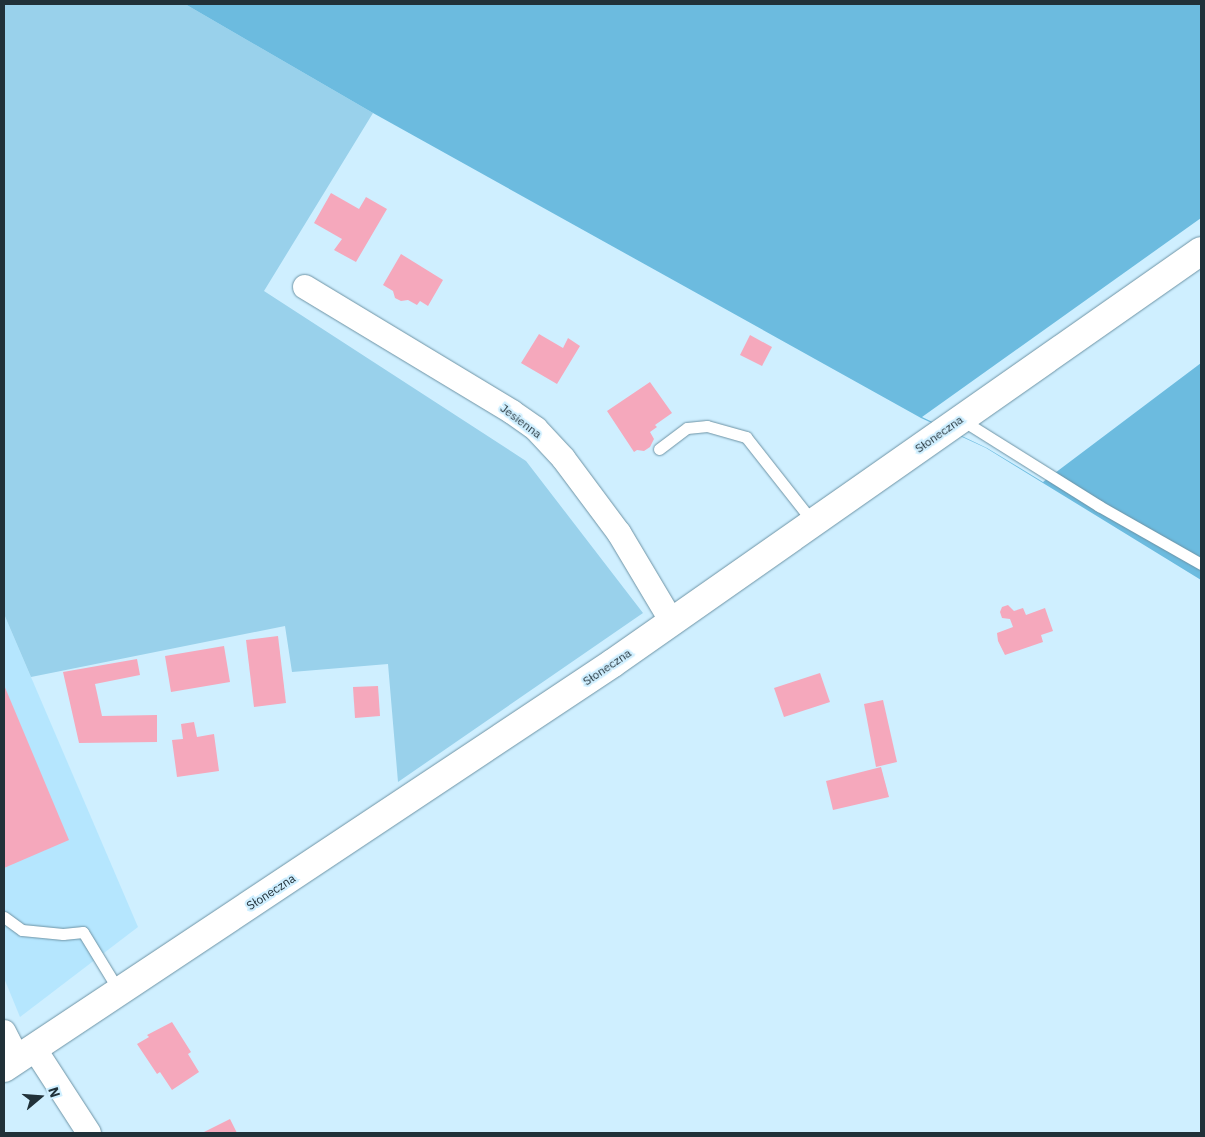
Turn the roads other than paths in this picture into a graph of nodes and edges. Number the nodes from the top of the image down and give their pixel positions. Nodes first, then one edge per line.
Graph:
1 (1201, 251) edge
2 (305, 288) dead end
3 (961, 419) junction
4 (659, 449) dead end
5 (813, 522) junction
6 (1201, 564) edge
7 (672, 622) junction
8 (4, 917) edge
9 (119, 991) junction
10 (4, 1032) edge
11 (19, 1058) edge
12 (89, 1133) edge

1 - 3 street, Słoneczna
2 - 7 street, Jesienna
3 - 5 street, Słoneczna
3 - 6 lane
4 - 5 lane
5 - 7 street, Słoneczna
7 - 9 street, Słoneczna
8 - 9 lane
9 - 11 street, Słoneczna
10 - 11 street
11 - 12 street

